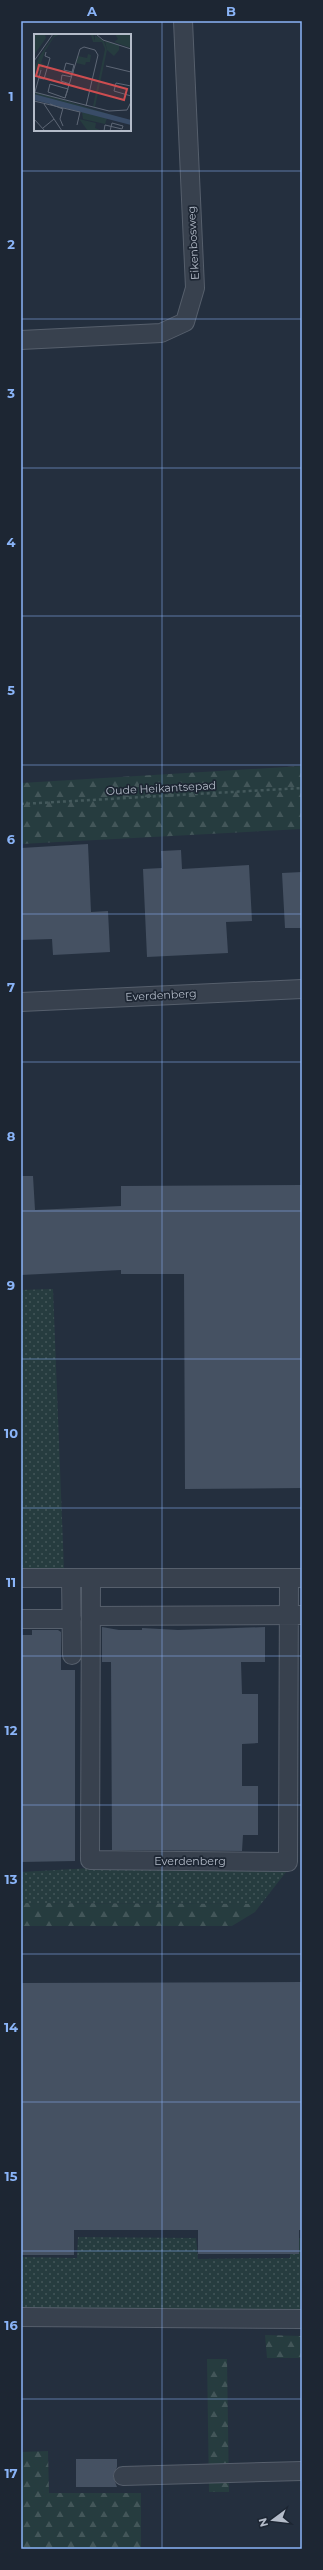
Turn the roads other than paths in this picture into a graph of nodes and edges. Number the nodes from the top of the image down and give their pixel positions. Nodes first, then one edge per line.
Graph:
1 (183, 21) edge
2 (21, 340) edge
3 (302, 988) edge
4 (21, 1002) edge
5 (21, 1578) edge
6 (71, 1578) junction
7 (92, 1578) junction
8 (296, 1578) edge
9 (296, 1615) edge
10 (91, 1616) junction
11 (72, 1619) junction
12 (21, 1620) edge
13 (72, 1655) dead end
14 (21, 2317) edge
15 (302, 2319) edge
16 (302, 2471) edge
17 (123, 2476) dead end

1 - 2 street, Eikenbosweg
3 - 4 street, Everdenberg
5 - 6 street, Everdenberg
6 - 7 street, Everdenberg
6 - 11 street
7 - 8 street, Everdenberg
7 - 10 street, Everdenberg
8 - 9 street, Everdenberg
9 - 10 street
9 - 10 street, Everdenberg
11 - 12 street
11 - 13 street
14 - 15 street
16 - 17 street

